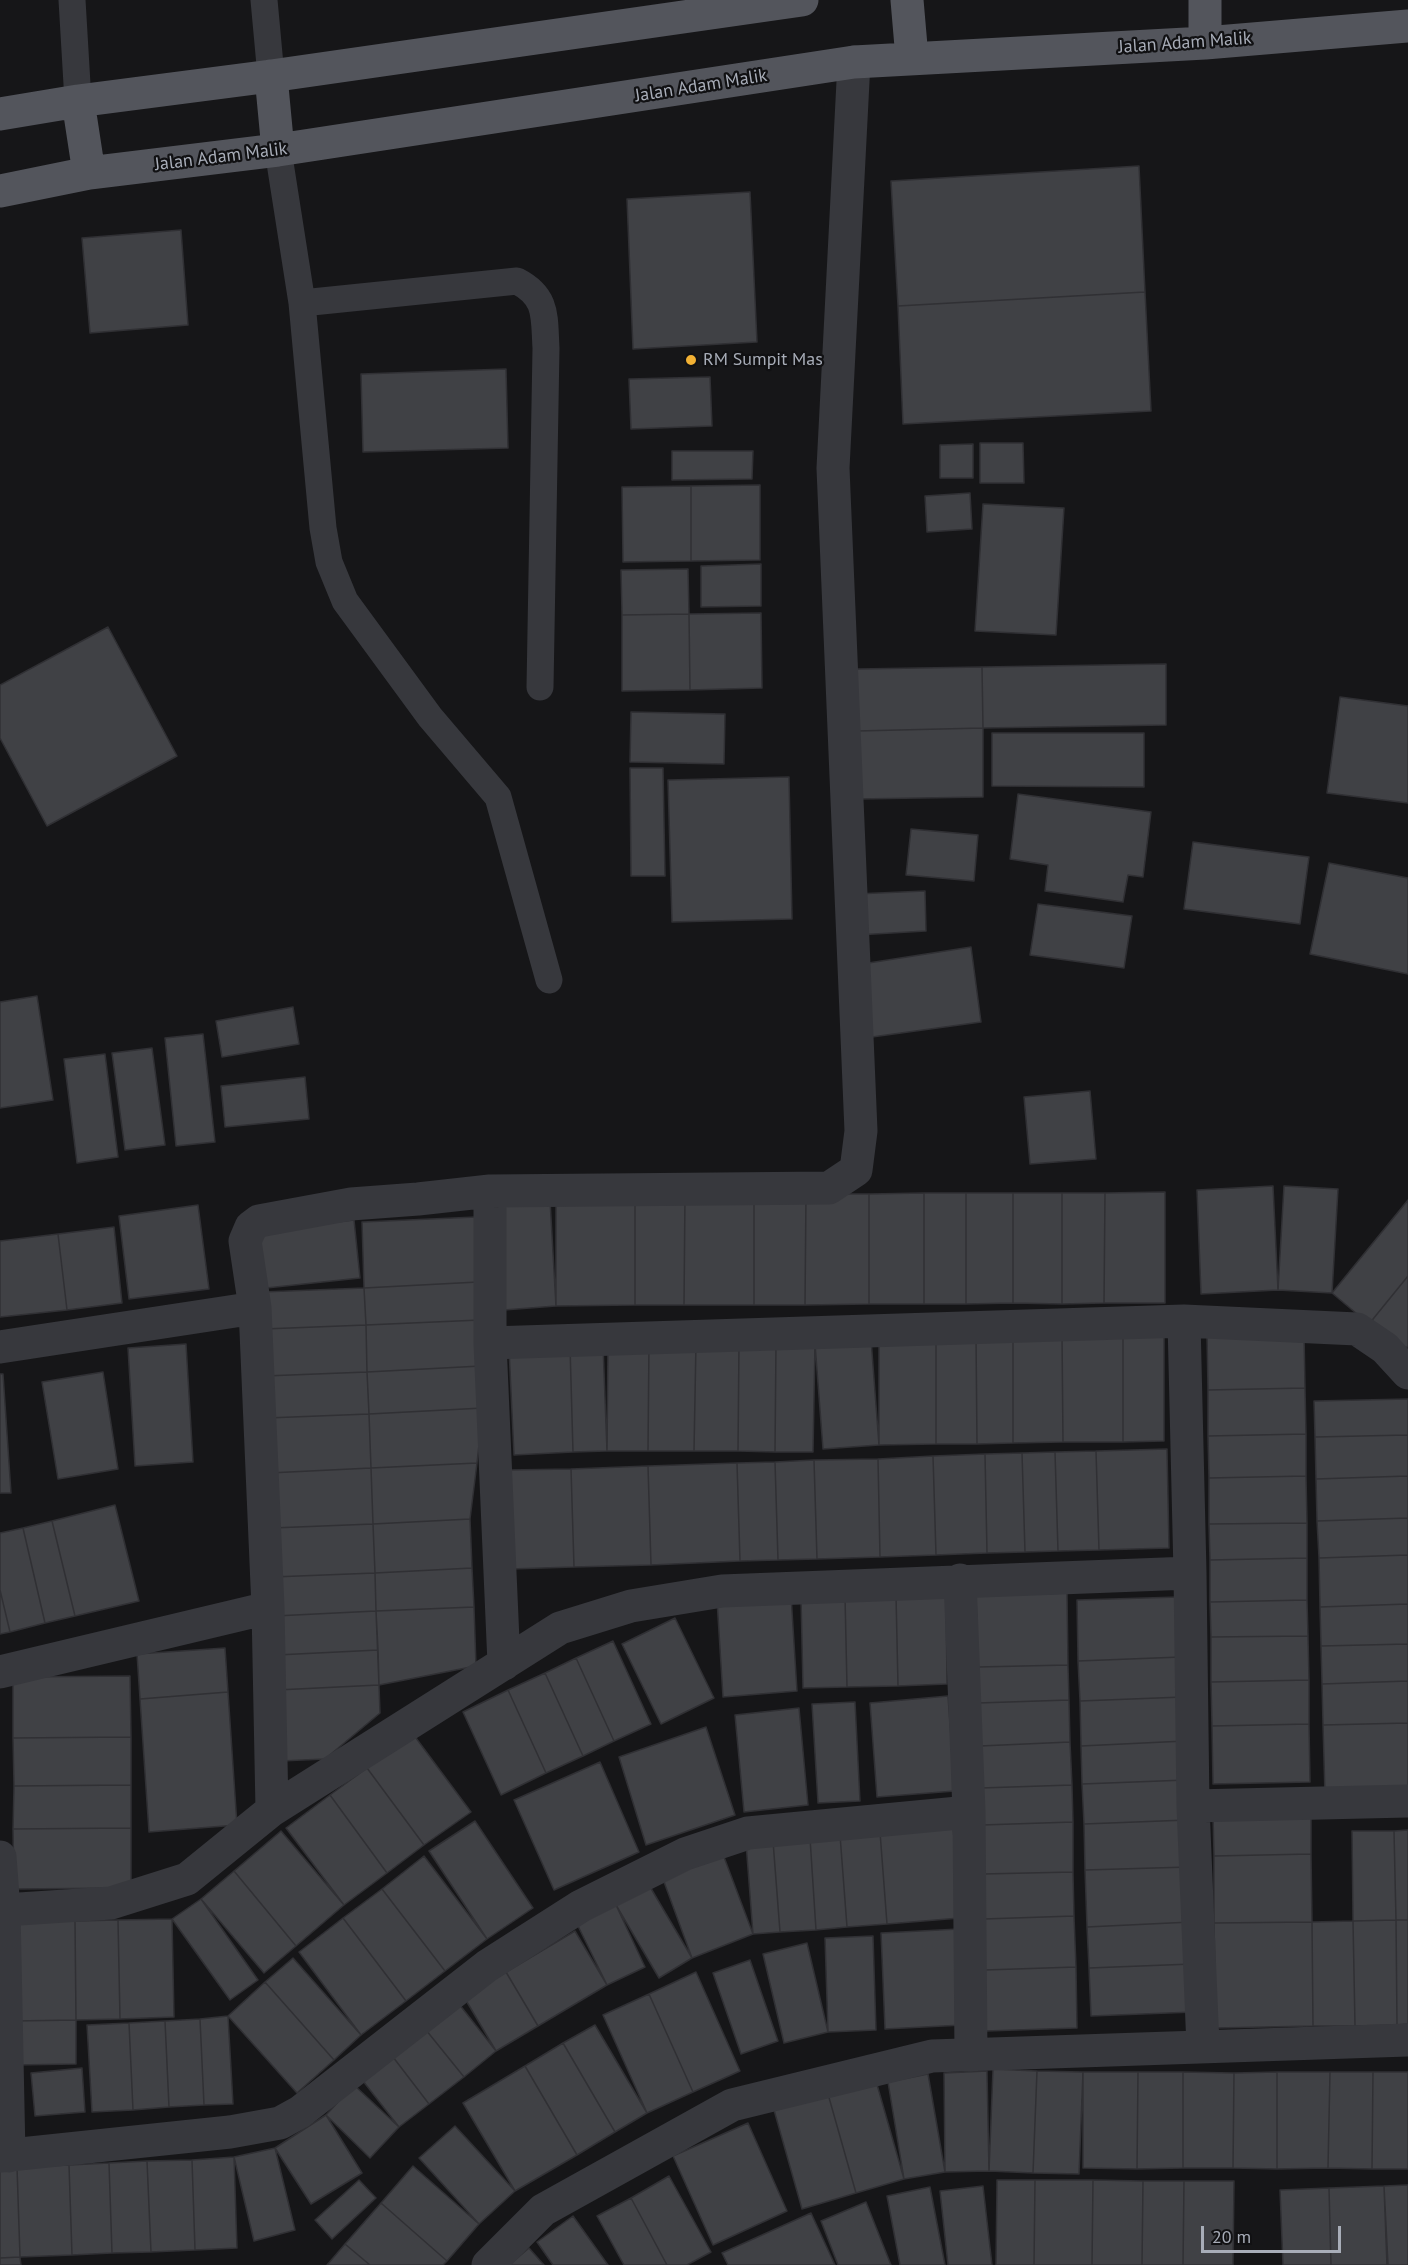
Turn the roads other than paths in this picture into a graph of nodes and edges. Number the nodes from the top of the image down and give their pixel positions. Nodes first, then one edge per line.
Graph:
1 (72, 0) edge
2 (264, 0) edge
3 (802, 0) edge
4 (907, 0) edge
5 (1205, 0) edge
6 (1408, 26) edge
7 (1205, 44) junction
8 (912, 58) junction
9 (854, 62) junction
10 (271, 76) junction
11 (78, 101) junction
12 (0, 114) edge
13 (278, 150) junction
14 (89, 173) junction
15 (0, 191) edge
16 (302, 303) junction
17 (540, 687) dead end
18 (549, 980) dead end
19 (490, 1191) junction
20 (255, 1308) junction
21 (1184, 1322) junction
22 (490, 1343) junction
23 (0, 1347) edge
24 (1408, 1373) edge
25 (1191, 1573) junction
26 (960, 1580) junction
27 (268, 1608) junction
28 (504, 1664) junction
29 (0, 1672) edge
30 (1408, 1801) edge
31 (1193, 1806) junction
32 (272, 1810) junction
33 (969, 1812) junction
34 (0, 1857) edge
35 (4, 1910) junction
36 (1408, 2040) edge
37 (1203, 2047) junction
38 (971, 2055) junction
39 (4, 2156) edge
40 (488, 2265) edge

1 - 11 lane
2 - 10 lane
3 - 10 main road
4 - 8 main road
5 - 7 main road
6 - 7 main road, Jalan Adam Malik
7 - 8 main road, Jalan Adam Malik
8 - 9 main road, Jalan Adam Malik
9 - 13 main road, Jalan Adam Malik
9 - 19 street
10 - 11 main road
10 - 13 main road
11 - 12 main road
11 - 14 main road
13 - 14 main road, Jalan Adam Malik
13 - 16 lane
14 - 15 main road, Jalan Adam Malik
16 - 17 lane
16 - 18 lane
19 - 20 street
19 - 22 street
20 - 23 street
20 - 27 street
21 - 22 street
21 - 24 street
21 - 25 street
22 - 28 street
25 - 26 street
25 - 31 street
26 - 28 street
26 - 33 street
27 - 29 street
27 - 32 street
28 - 32 street
30 - 31 street
31 - 37 street
32 - 35 street
33 - 38 street
33 - 39 street
34 - 35 street
35 - 39 street
36 - 37 street
37 - 38 street
38 - 40 street

